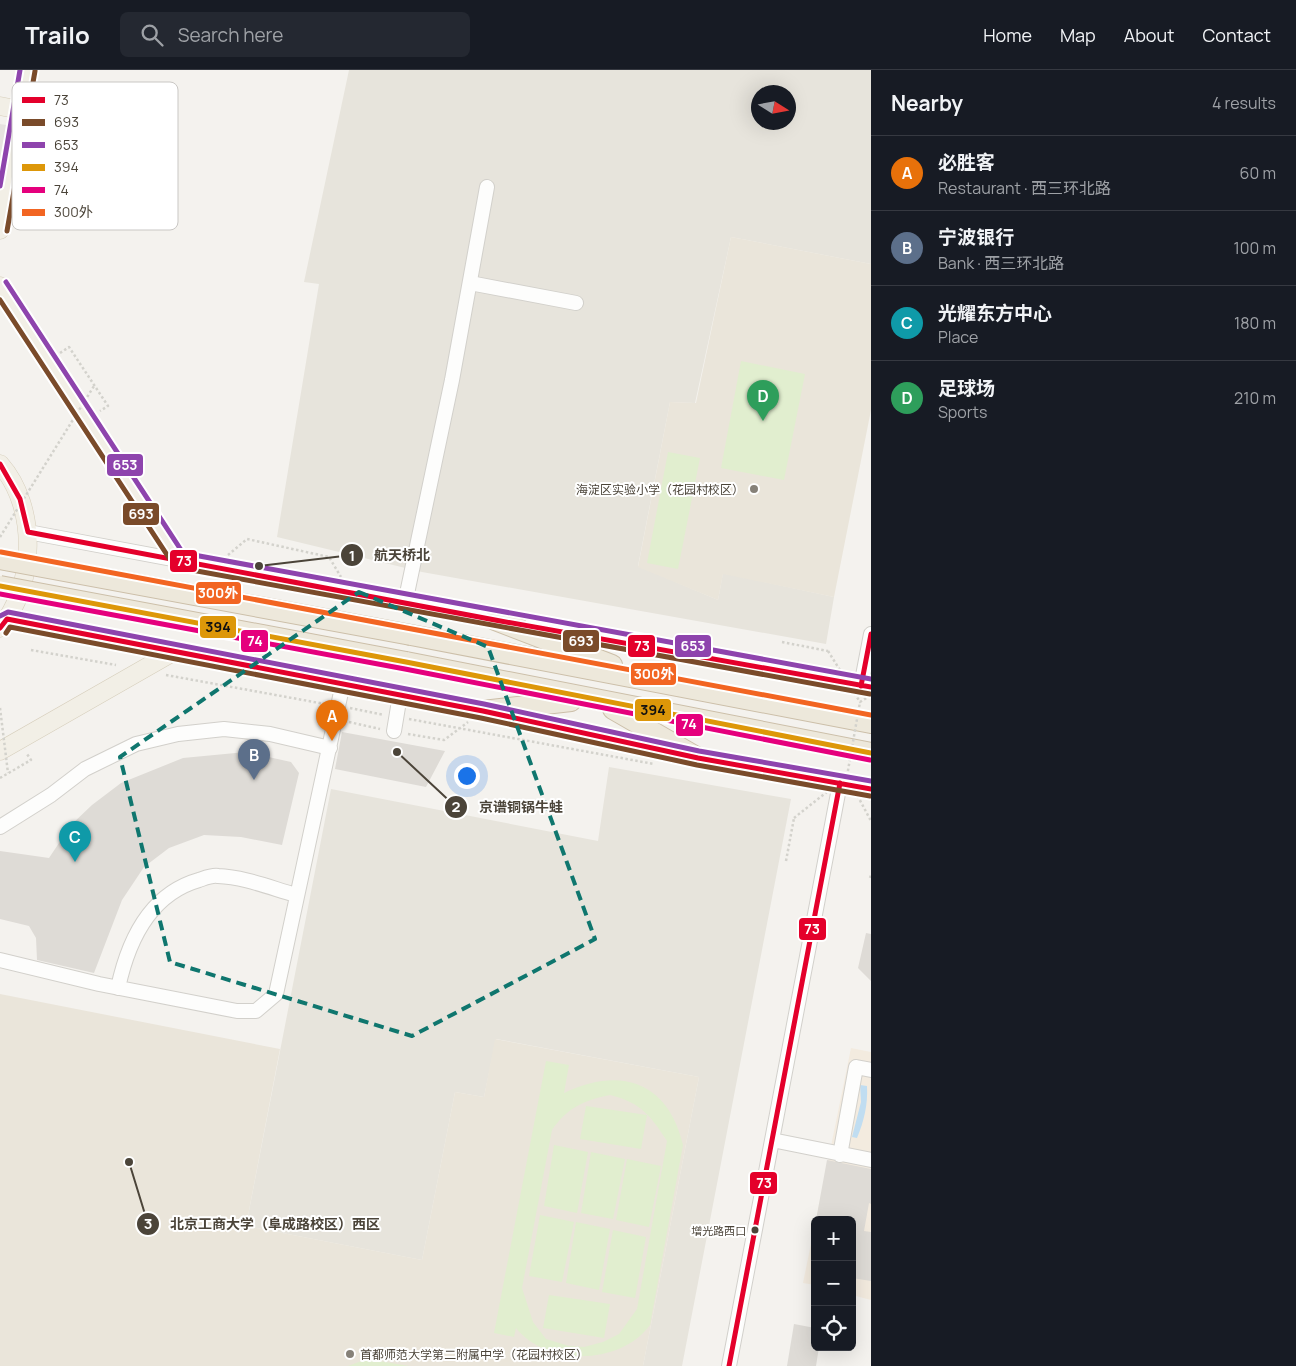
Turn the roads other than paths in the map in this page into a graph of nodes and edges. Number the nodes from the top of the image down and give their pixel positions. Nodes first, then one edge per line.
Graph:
1 (12, 158) edge
2 (487, 187) dead end
3 (0, 230) edge
4 (470, 283) junction
5 (0, 286) edge
6 (576, 303) dead end
7 (0, 464) edge
8 (28, 532) junction
9 (0, 559) edge
10 (178, 560) junction
11 (0, 586) edge
12 (406, 603) junction
13 (496, 620) junction
14 (4, 623) edge
15 (871, 634) edge
16 (175, 651) junction
17 (342, 683) junction
18 (660, 684) junction
19 (868, 689) edge
20 (400, 695) junction
21 (593, 700) junction
22 (483, 711) junction
23 (871, 723) edge
24 (394, 731) dead end
25 (330, 748) junction
26 (0, 751) edge
27 (871, 753) edge
28 (698, 758) junction
29 (844, 780) junction
30 (871, 789) edge
31 (0, 827) edge
32 (296, 895) junction
33 (0, 960) edge
34 (118, 988) junction
35 (871, 1070) edge
36 (772, 1140) junction
37 (840, 1155) junction
38 (871, 1160) edge
39 (729, 1366) edge

1 - 3 main road
2 - 4 street
4 - 6 street
4 - 12 street
5 - 10 main road
7 - 8 main road
8 - 10 street
8 - 14 main road
9 - 18 highway, bridge
10 - 12 street
11 - 21 highway, bridge
12 - 13 street
13 - 18 highway
13 - 19 street
14 - 16 street
15 - 19 street
16 - 17 street
16 - 26 main road
17 - 20 street
17 - 25 street
18 - 23 highway
20 - 22 street
20 - 24 street
21 - 22 highway
21 - 27 highway
21 - 28 highway
22 - 28 street
25 - 31 street
25 - 32 street
28 - 29 street
29 - 30 street
29 - 36 street
32 - 34 street
32 - 34 street
33 - 34 street
35 - 37 street
36 - 37 street
36 - 39 street
37 - 38 street

